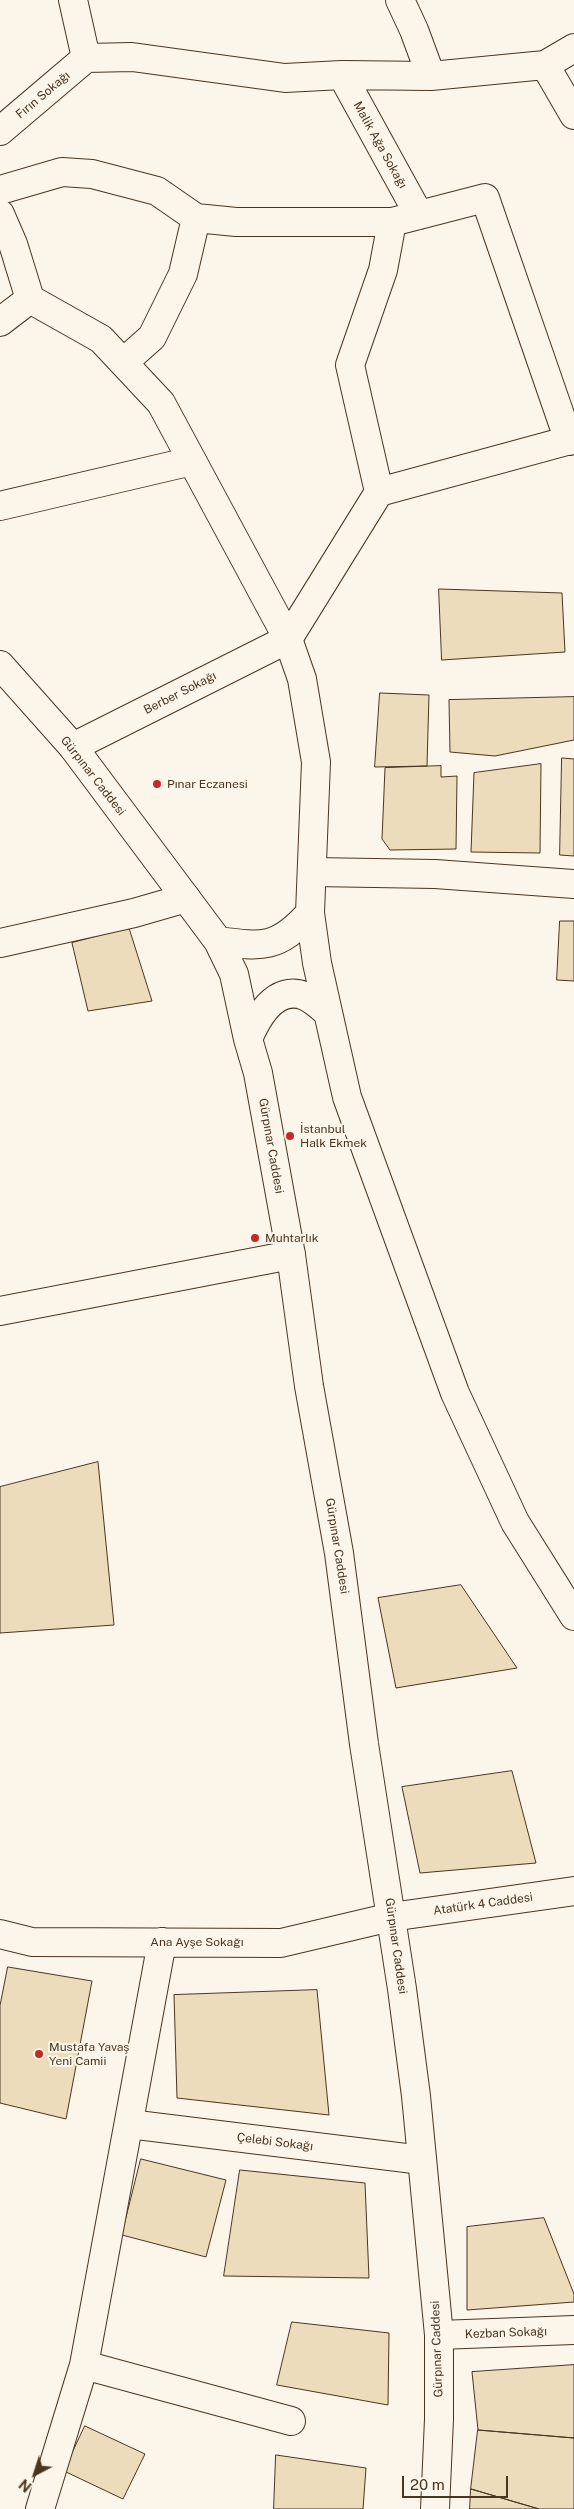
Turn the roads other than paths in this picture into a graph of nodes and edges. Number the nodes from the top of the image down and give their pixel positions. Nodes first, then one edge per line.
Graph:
1 (73, 0) edge
2 (400, 0) edge
3 (574, 48) edge
4 (86, 58) junction
5 (545, 65) junction
6 (342, 75) junction
7 (431, 76) junction
8 (574, 115) edge
9 (0, 131) edge
10 (0, 190) edge
11 (0, 214) edge
12 (419, 215) junction
13 (196, 218) junction
14 (392, 222) junction
15 (30, 299) junction
16 (0, 322) edge
17 (124, 362) junction
18 (571, 440) edge
19 (192, 461) junction
20 (379, 492) junction
21 (0, 506) edge
22 (288, 639) junction
23 (0, 665) edge
24 (73, 747) junction
25 (313, 872) junction
26 (574, 884) edge
27 (186, 898) junction
28 (310, 913) junction
29 (218, 941) junction
30 (0, 943) edge
31 (328, 1013) junction
32 (248, 1040) junction
33 (291, 1255) junction
34 (0, 1311) edge
35 (574, 1616) edge
36 (574, 1891) edge
37 (391, 1917) junction
38 (0, 1934) edge
39 (162, 1942) junction
40 (129, 2124) junction
41 (422, 2160) junction
42 (574, 2330) edge
43 (439, 2335) junction
44 (84, 2365) junction
45 (291, 2421) dead end
46 (40, 2509) edge
47 (435, 2509) edge

1 - 4 street
2 - 7 street
3 - 5 street
4 - 6 street
4 - 9 street, Fırın Sokağı
5 - 7 street
5 - 8 street
6 - 7 street
6 - 12 street, Malik Ağa Sokağı
10 - 13 street
11 - 15 street
12 - 14 street
12 - 18 street
13 - 14 street
13 - 17 street
14 - 20 street
15 - 16 street
15 - 17 street
17 - 19 street
18 - 20 street
19 - 21 street
19 - 22 street
20 - 22 street
22 - 24 street, Berber Sokağı
22 - 25 street
23 - 24 street, Gürpınar Caddesi
24 - 27 street, Gürpınar Caddesi
25 - 26 street
25 - 28 street
27 - 29 street, Gürpınar Caddesi
27 - 30 street
28 - 29 street
28 - 31 street
29 - 32 street, Gürpınar Caddesi
31 - 32 street
31 - 35 street
32 - 33 street, Gürpınar Caddesi
33 - 34 street
33 - 37 street, Gürpınar Caddesi
36 - 37 street, Atatürk 4 Caddesi
37 - 39 street, Ana Ayşe Sokağı
37 - 41 street, Gürpınar Caddesi
38 - 39 street, Ana Ayşe Sokağı
39 - 40 street
40 - 41 street, Çelebi Sokağı
40 - 44 street
41 - 43 street, Gürpınar Caddesi
42 - 43 street, Kezban Sokağı
43 - 47 street, Gürpınar Caddesi
44 - 45 street
44 - 46 street

